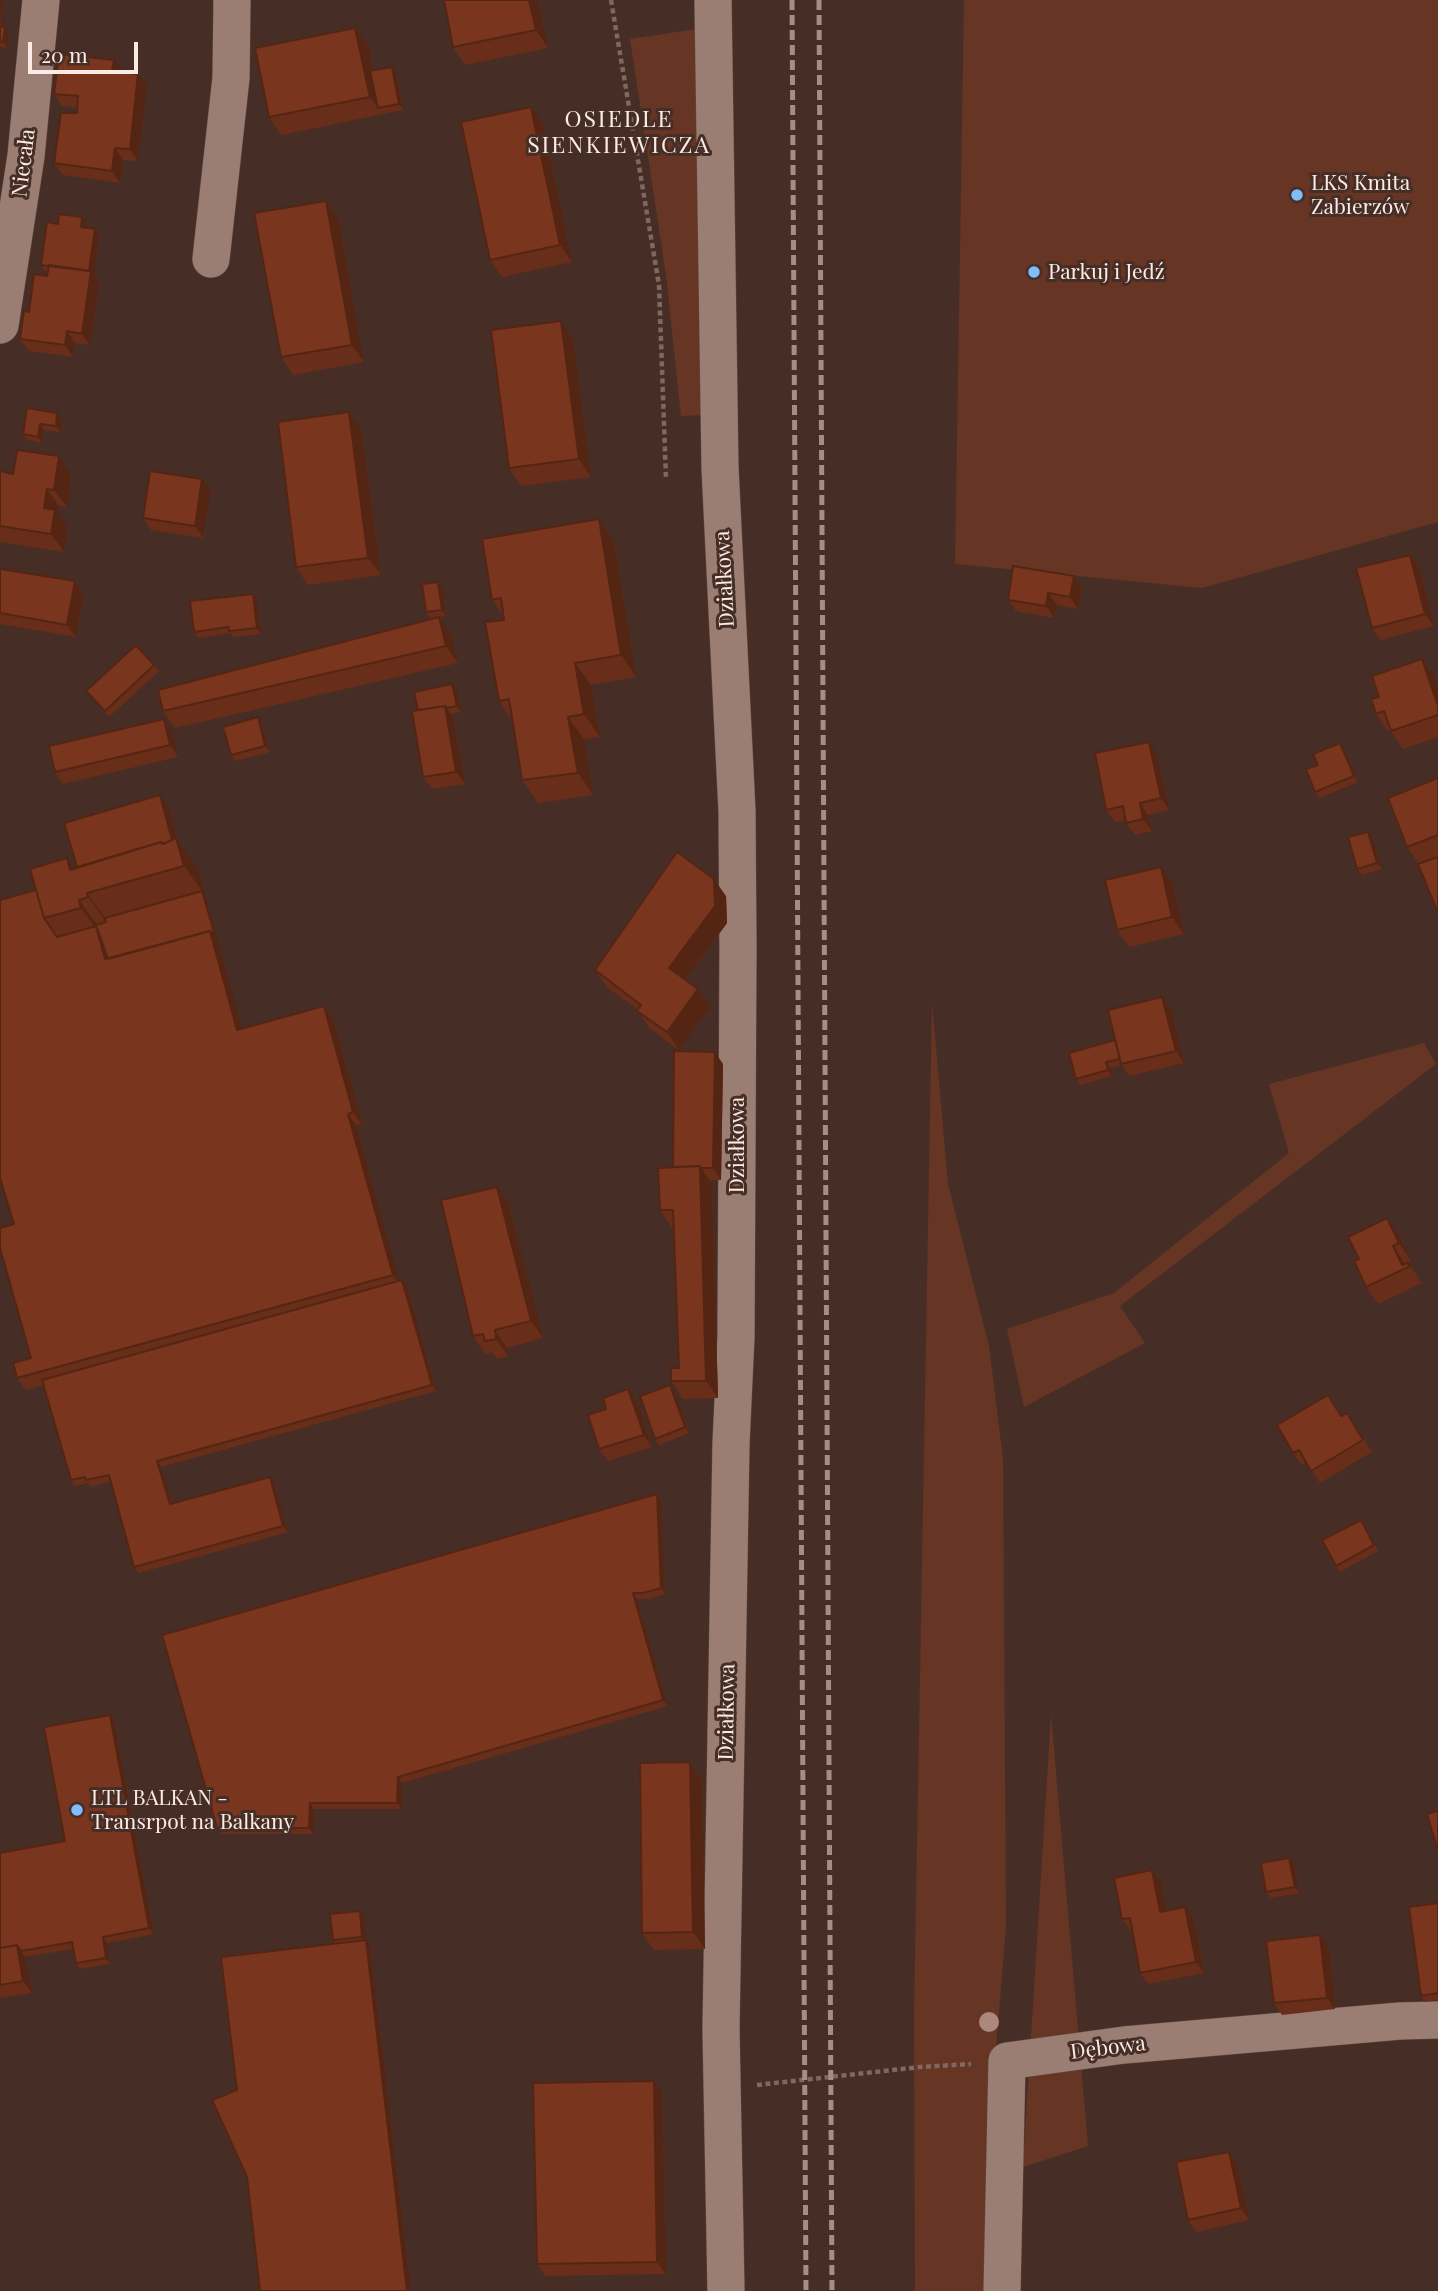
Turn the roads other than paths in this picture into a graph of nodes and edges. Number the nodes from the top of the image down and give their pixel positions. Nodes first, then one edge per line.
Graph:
1 (41, 0) edge
2 (232, 0) edge
3 (713, 0) edge
4 (211, 259) dead end
5 (0, 325) edge
6 (1438, 2020) edge
7 (726, 2291) edge
8 (1002, 2291) edge

1 - 5 street, Niecała
2 - 4 street
3 - 7 street, Działkowa
6 - 8 street, Dębowa

